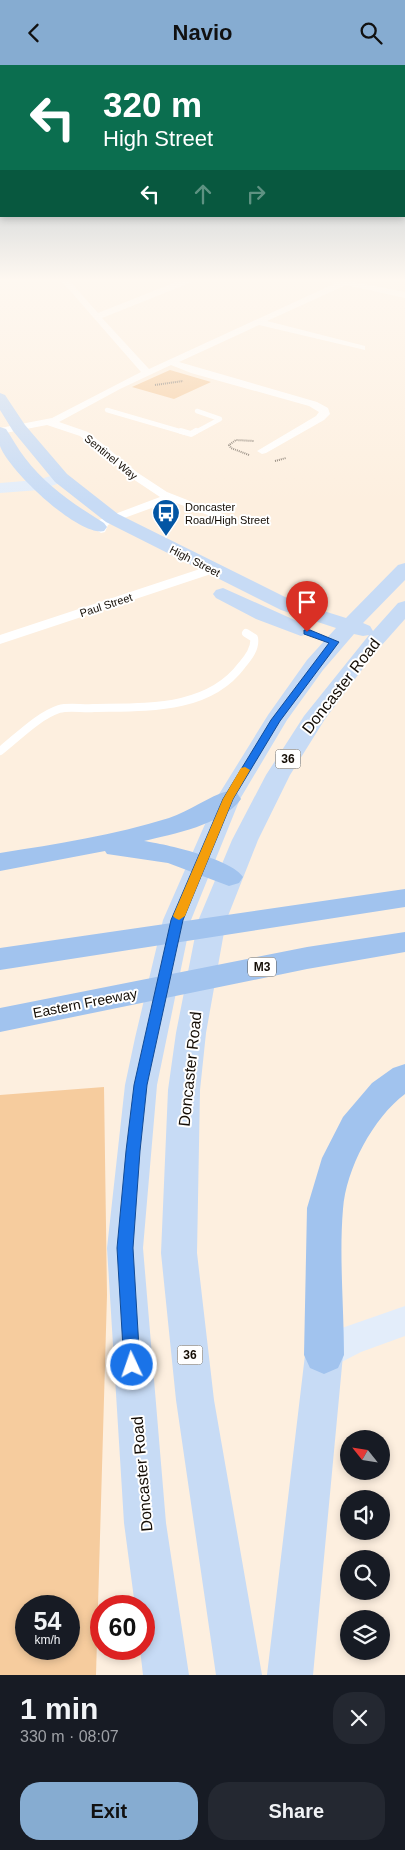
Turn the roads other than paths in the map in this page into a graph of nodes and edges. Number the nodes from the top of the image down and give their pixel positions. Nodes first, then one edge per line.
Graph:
1 (128, 353) edge
2 (191, 353) edge
3 (167, 364) junction
4 (148, 373) junction
5 (0, 398) edge
6 (107, 410) dead end
7 (197, 411) dead end
8 (50, 422) junction
9 (20, 428) junction
10 (0, 431) edge
11 (262, 451) dead end
12 (61, 478) junction
13 (0, 481) edge
14 (36, 482) junction
15 (0, 488) edge
16 (170, 497) junction
17 (217, 514) dead end
18 (106, 523) junction
19 (212, 569) junction
20 (405, 569) edge
21 (190, 577) junction
22 (372, 605) junction
23 (288, 606) junction
24 (405, 607) edge
25 (349, 626) junction
26 (293, 627) junction
27 (246, 633) dead end
28 (0, 640) edge
29 (334, 642) junction
30 (373, 643) junction
31 (316, 665) junction
32 (0, 751) edge
33 (228, 799) junction
34 (88, 848) junction
35 (0, 862) edge
36 (195, 874) junction
37 (229, 877) junction
38 (405, 897) edge
39 (405, 942) edge
40 (0, 959) edge
41 (0, 1020) edge
42 (405, 1077) edge
43 (405, 1321) edge
44 (324, 1355) junction
45 (166, 1675) edge
46 (239, 1675) edge
47 (290, 1675) edge

1 - 4 street
2 - 3 street
3 - 4 street
3 - 11 street
4 - 8 street
5 - 9 main road, High Street
6 - 7 lane
8 - 9 street
8 - 16 street, Sentinel Way
9 - 10 street
9 - 12 main road, High Street
10 - 14 main road, High Street
12 - 14 street
12 - 18 main road, High Street
13 - 14 street
14 - 15 street
14 - 18 main road, High Street
16 - 17 street, Sentinel Way
16 - 18 street
18 - 19 main road, High Street
18 - 21 main road, High Street
19 - 21 street, Paul Street
19 - 23 main road, High Street
20 - 22 main road, Doncaster Road / 36
21 - 26 main road, High Street
21 - 28 street, Paul Street
22 - 23 main road
22 - 25 main road, Doncaster Road / 36
23 - 25 main road, High Street
24 - 30 main road, Doncaster Road / 36
25 - 29 main road, Doncaster Road / 36
25 - 30 main road, High Street
26 - 29 main road, High Street
26 - 31 main road
27 - 32 lane
29 - 30 main road, High Street
29 - 31 main road, Doncaster Road / 36
30 - 37 main road, Doncaster Road / 36
31 - 33 main road, Doncaster Road / 36
33 - 34 highway
33 - 36 main road, Doncaster Road / 36
34 - 35 highway
34 - 36 highway
36 - 37 highway
36 - 45 main road, Doncaster Road / 36
37 - 46 main road, Doncaster Road / 36
38 - 40 highway
39 - 41 highway, Eastern Freeway / M3
42 - 44 highway
43 - 44 street
44 - 47 main road

